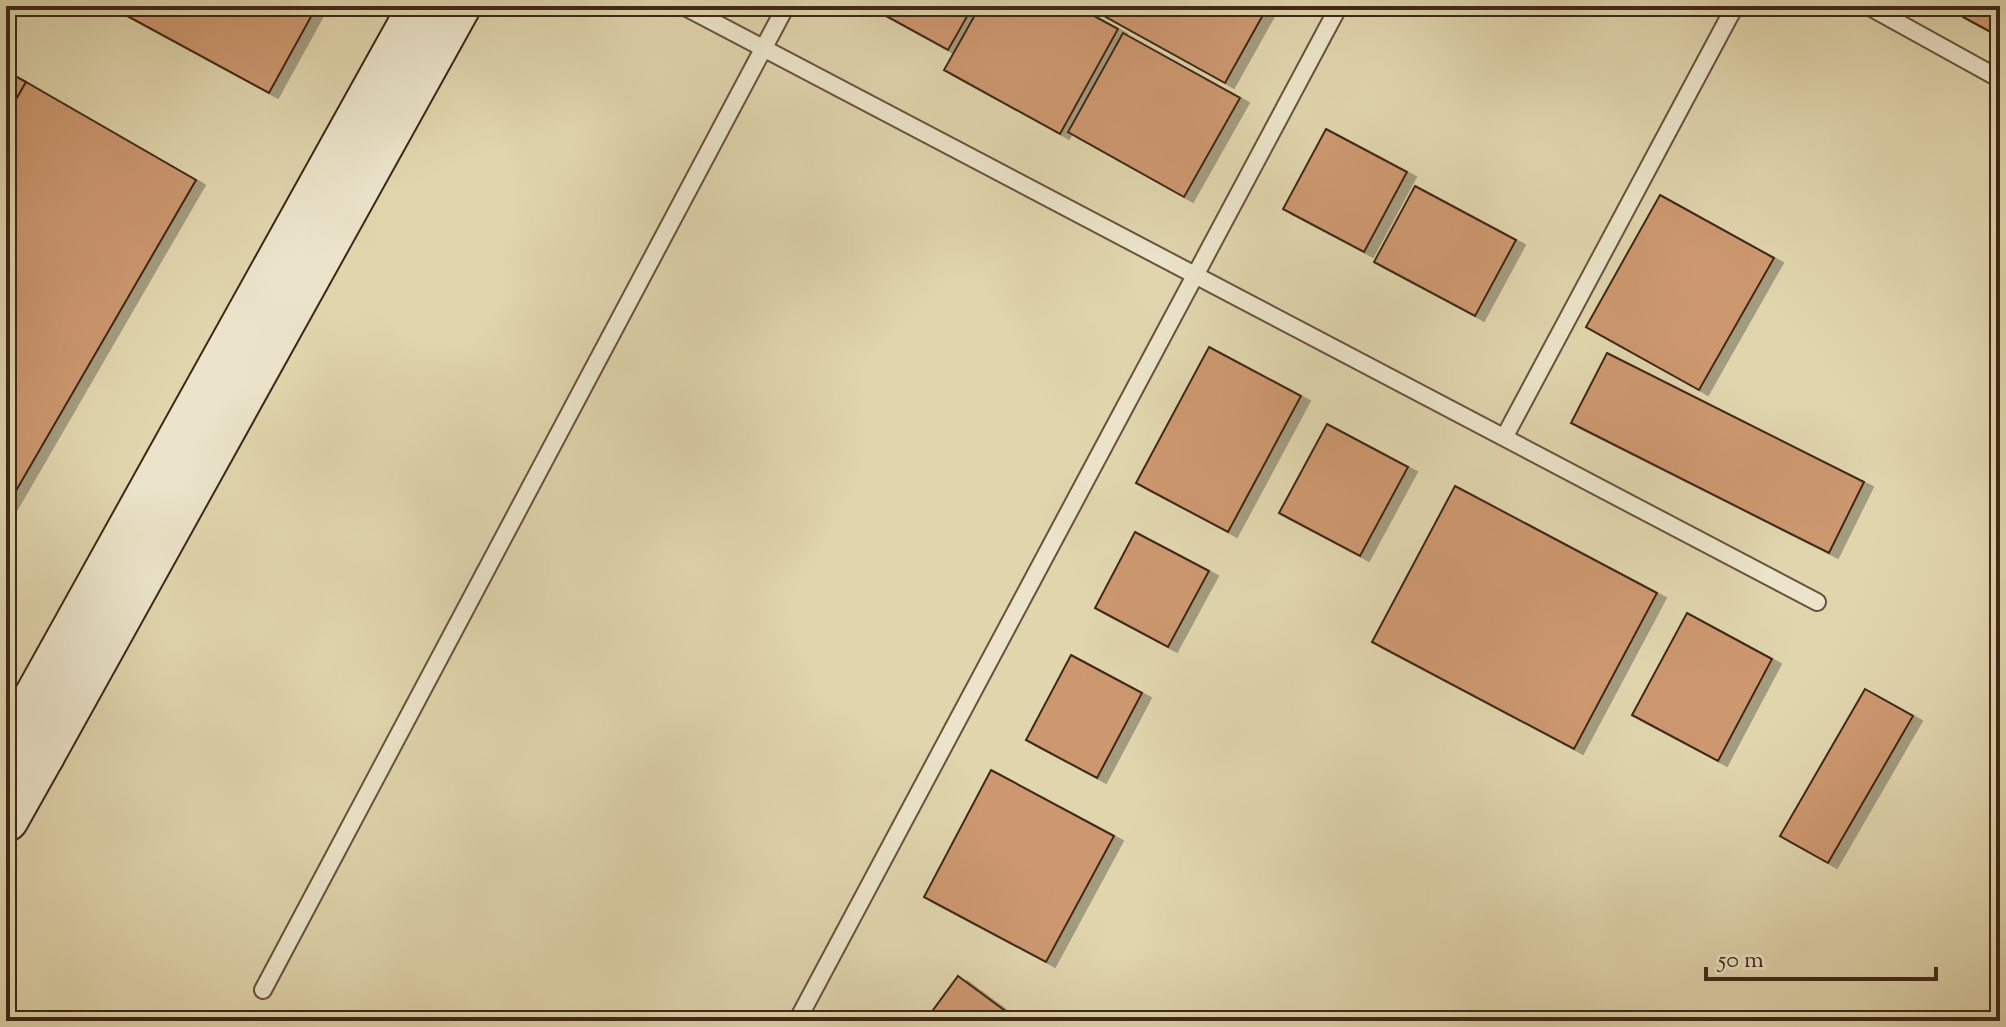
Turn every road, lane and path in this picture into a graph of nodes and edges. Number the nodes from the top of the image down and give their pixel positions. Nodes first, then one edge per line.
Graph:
1 (421, 6) edge
2 (458, 6) edge
3 (683, 6) edge
4 (786, 6) edge
5 (1339, 6) edge
6 (1735, 6) edge
7 (1868, 6) edge
8 (763, 49) junction
9 (2000, 79) edge
10 (1197, 273) junction
11 (1505, 436) junction
12 (1817, 602) dead end
13 (14, 768) edge
14 (263, 990) dead end
15 (797, 1021) edge

1 - 13 street
2 - 13 street
3 - 8 lane
4 - 8 lane
5 - 10 lane
6 - 11 lane
7 - 9 lane
8 - 10 lane
8 - 14 lane
10 - 11 lane
10 - 15 lane
11 - 12 lane

